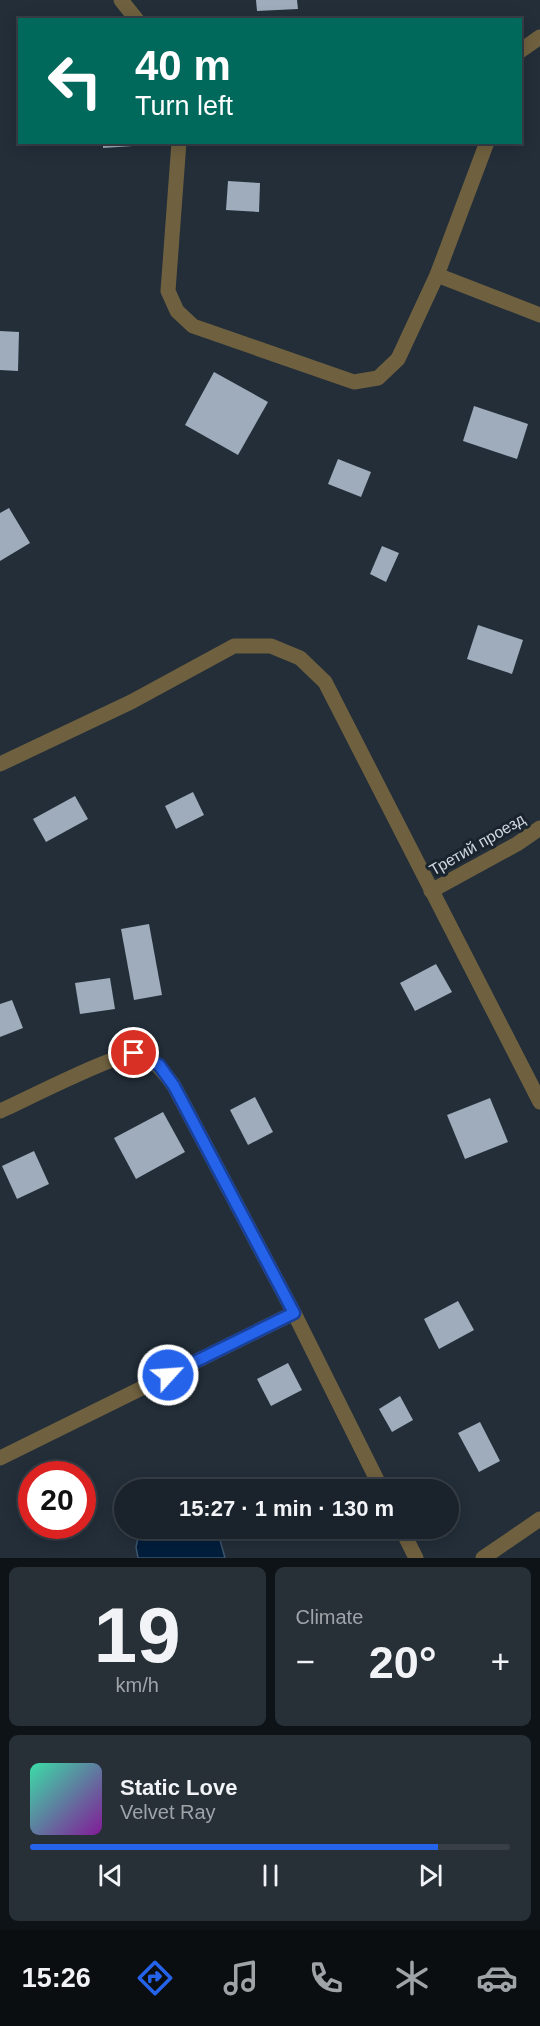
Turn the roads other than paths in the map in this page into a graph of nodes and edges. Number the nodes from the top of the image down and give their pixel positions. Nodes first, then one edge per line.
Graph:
1 (121, 0) edge
2 (135, 18) edge
3 (540, 37) edge
4 (522, 50) edge
5 (179, 144) edge
6 (486, 144) edge
7 (437, 275) junction
8 (540, 315) edge
9 (0, 764) edge
10 (540, 828) edge
11 (431, 891) junction
12 (540, 1102) edge
13 (0, 1112) edge
14 (294, 1313) junction
15 (0, 1458) edge
16 (377, 1479) edge
17 (540, 1519) edge
18 (406, 1539) edge
19 (416, 1558) edge
20 (483, 1558) edge

1 - 2 lane
3 - 4 lane
5 - 7 lane
6 - 7 lane
7 - 8 lane
9 - 11 lane
10 - 11 lane, Третий проезд
11 - 12 lane
13 - 14 lane
14 - 15 lane
14 - 16 lane
17 - 20 lane
18 - 19 lane

